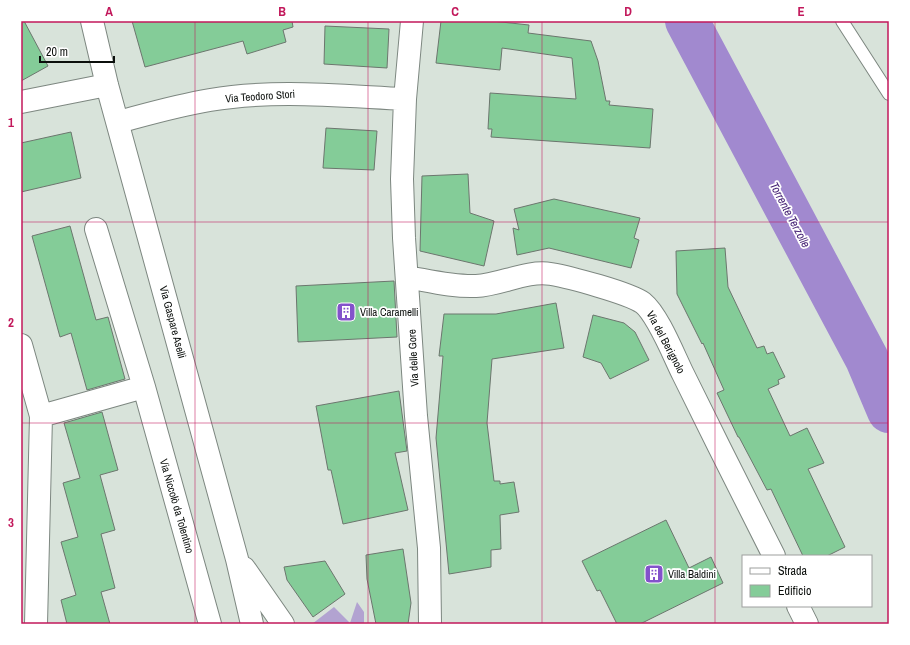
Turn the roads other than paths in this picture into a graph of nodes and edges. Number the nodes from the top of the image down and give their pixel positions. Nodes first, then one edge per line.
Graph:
1 (92, 21) edge
2 (412, 21) edge
3 (842, 21) edge
4 (107, 85) junction
5 (889, 94) edge
6 (404, 99) junction
7 (21, 102) edge
8 (118, 122) junction
9 (96, 229) dead end
10 (407, 278) junction
11 (21, 345) edge
12 (144, 387) junction
13 (41, 416) junction
14 (30, 486) edge
15 (773, 555) edge
16 (237, 558) junction
17 (798, 607) edge
18 (36, 624) edge
19 (210, 624) edge
20 (252, 624) edge
21 (283, 624) edge
22 (430, 624) edge
23 (807, 624) edge

1 - 4 street, Via Gaspare Aselli
2 - 6 street, Via delle Gore
3 - 5 lane
4 - 7 street
4 - 8 street, Via Gaspare Aselli
6 - 8 street, Via Teodoro Stori
6 - 10 street, Via delle Gore
8 - 16 street, Via Gaspare Aselli
9 - 12 street, Via Niccolò da Tolentino
10 - 15 street, Via del Berignolo
10 - 22 street, Via delle Gore
11 - 13 street
12 - 13 street
12 - 19 street, Via Niccolò da Tolentino
13 - 14 street
14 - 18 street
16 - 20 street, Via Gaspare Aselli
16 - 21 street
17 - 23 street

